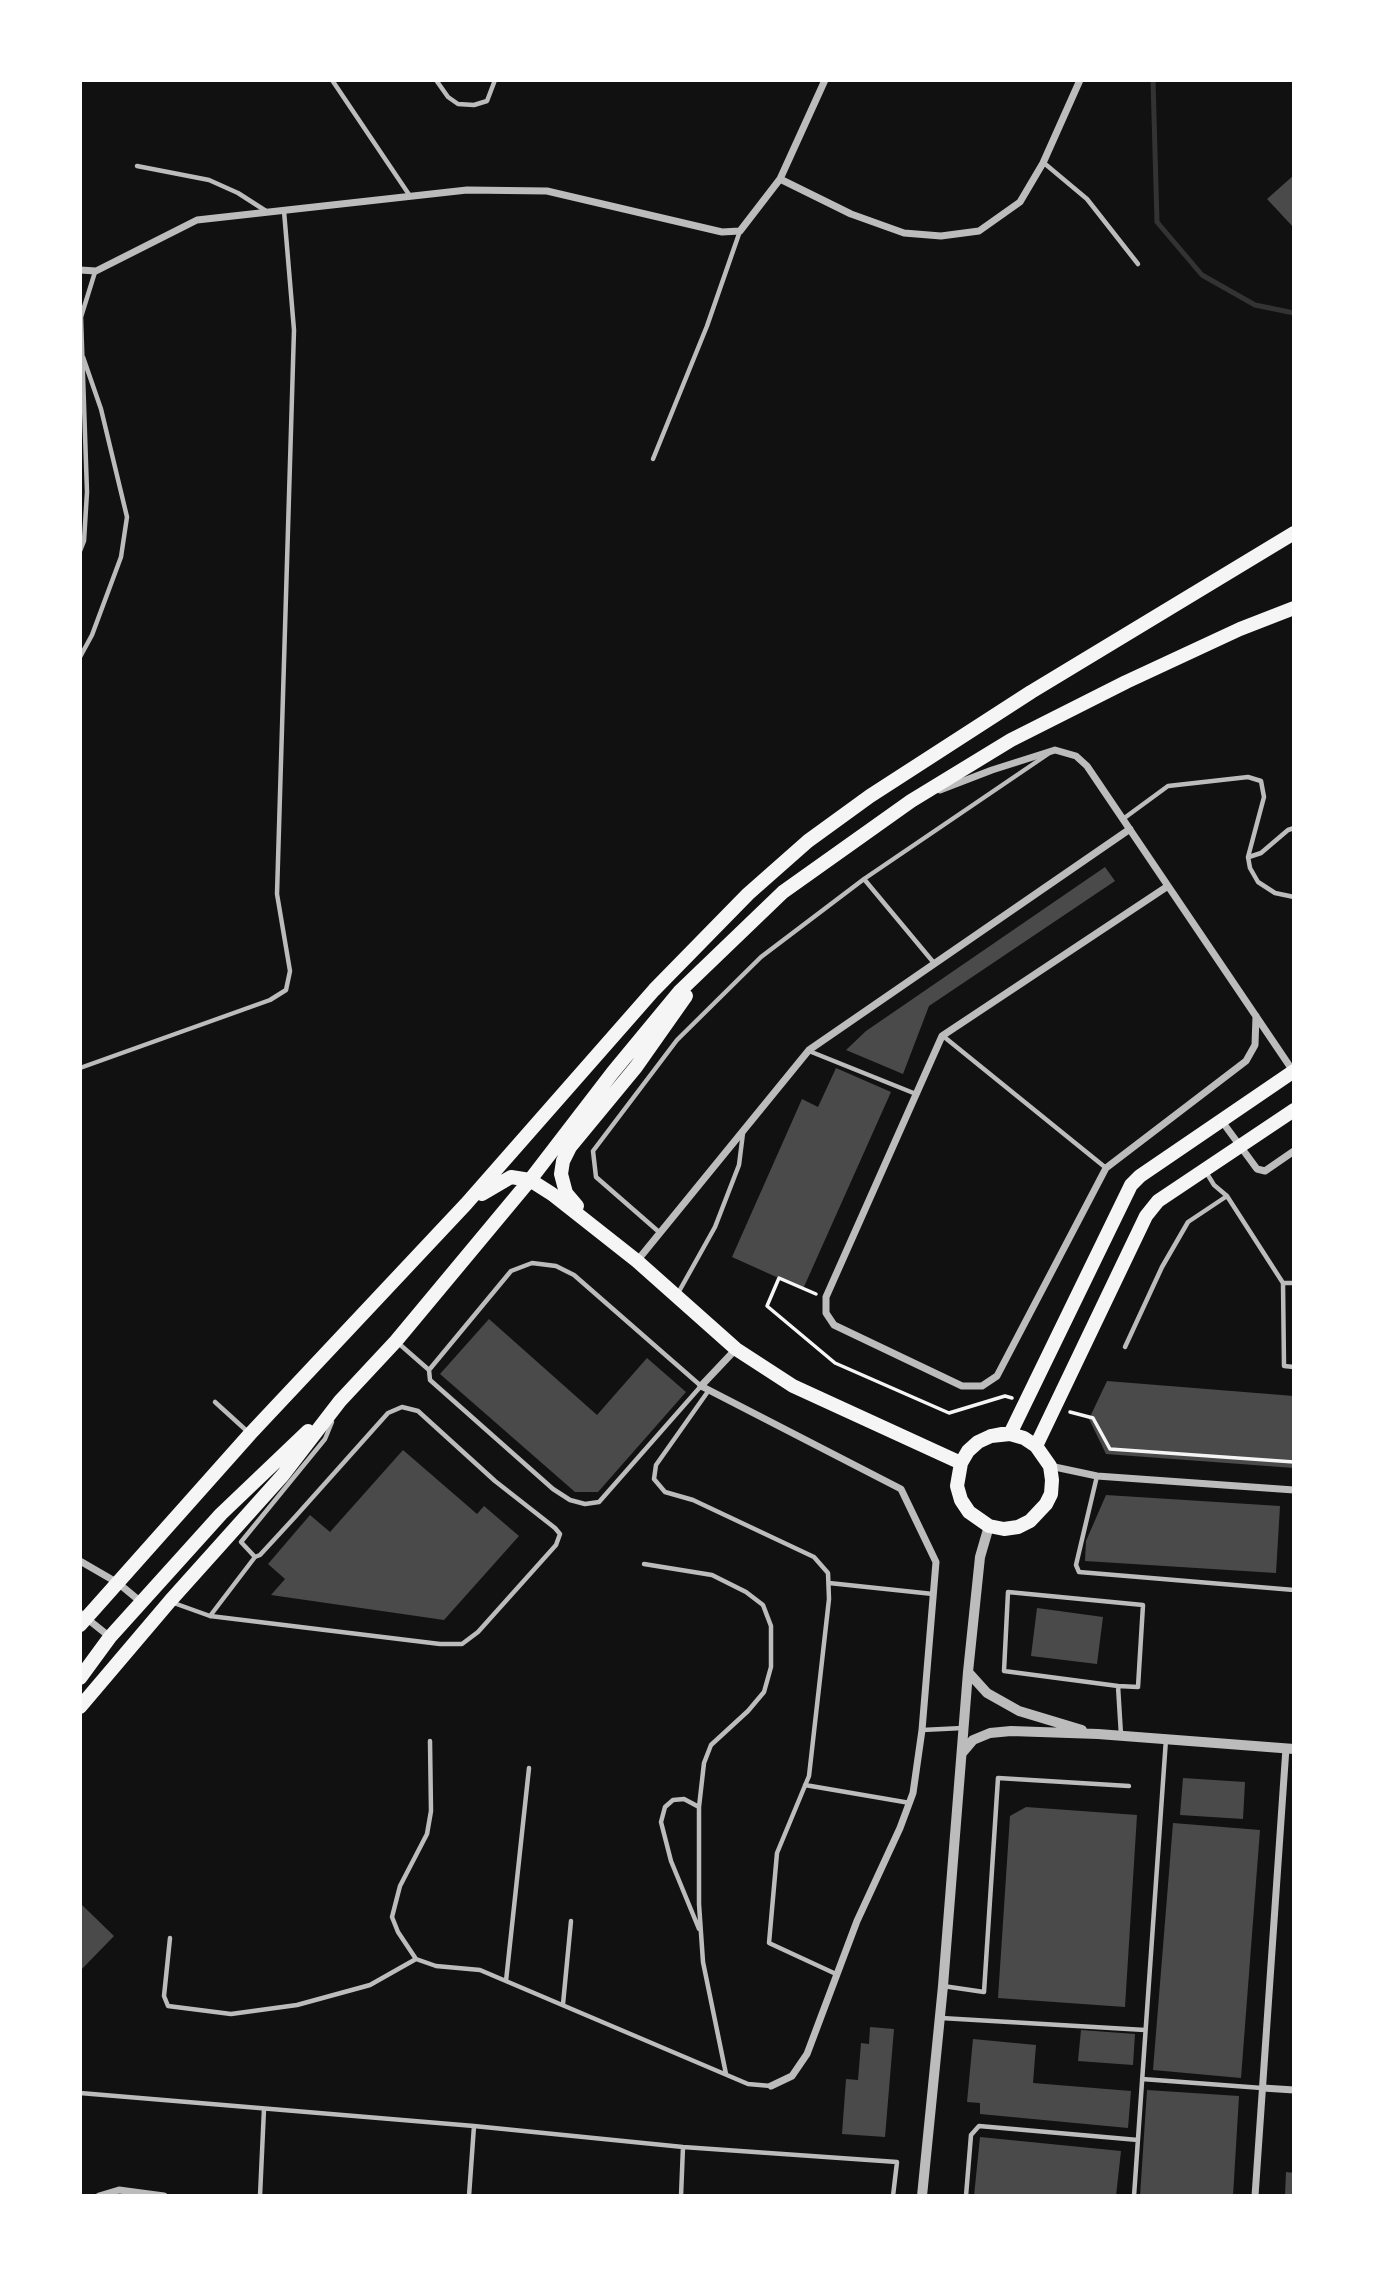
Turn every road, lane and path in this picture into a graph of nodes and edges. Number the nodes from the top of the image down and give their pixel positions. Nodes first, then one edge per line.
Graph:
1 (332, 80) edge
2 (436, 80) edge
3 (495, 80) edge
4 (825, 80) edge
5 (1080, 80) edge
6 (1043, 163) junction
7 (137, 166) dead end
8 (780, 179) junction
9 (410, 197) junction
10 (284, 210) junction
11 (267, 212) junction
12 (740, 231) junction
13 (1138, 264) dead end
14 (80, 270) edge
15 (96, 271) junction
16 (81, 317) edge
17 (83, 357) junction
18 (653, 459) dead end
19 (1293, 533) edge
20 (80, 551) edge
21 (1293, 608) edge
22 (80, 657) edge
23 (1055, 750) junction
24 (911, 801) junction
25 (1123, 819) junction
26 (1293, 828) edge
27 (1130, 829) junction
28 (1248, 857) junction
29 (864, 879) junction
30 (1168, 886) junction
31 (1293, 897) edge
32 (934, 964) junction
33 (704, 969) junction
34 (1256, 1016) junction
35 (942, 1036) junction
36 (808, 1050) junction
37 (80, 1068) edge
38 (1293, 1071) edge
39 (916, 1094) junction
40 (1293, 1110) edge
41 (1221, 1120) junction
42 (744, 1129) junction
43 (1240, 1147) junction
44 (1293, 1151) edge
45 (1106, 1168) junction
46 (1205, 1170) junction
47 (530, 1180) junction
48 (1227, 1196) junction
49 (466, 1204) junction
50 (597, 1228) junction
51 (659, 1233) junction
52 (637, 1261) junction
53 (1283, 1283) junction
54 (1293, 1283) edge
55 (676, 1297) junction
56 (826, 1297) junction
57 (396, 1341) junction
58 (1125, 1348) dead end
59 (736, 1349) junction
60 (1293, 1367) edge
61 (429, 1370) junction
62 (701, 1386) junction
63 (709, 1390) junction
64 (1005, 1396) dead end
65 (340, 1401) junction
66 (215, 1402) dead end
67 (1093, 1418) dead end
68 (250, 1434) junction
69 (1010, 1434) junction
70 (1036, 1446) junction
71 (961, 1462) junction
72 (1293, 1462) edge
73 (1050, 1466) junction
74 (1097, 1476) junction
75 (1293, 1490) edge
76 (989, 1526) junction
77 (255, 1557) junction
78 (80, 1561) edge
79 (644, 1564) dead end
80 (117, 1583) junction
81 (828, 1583) junction
82 (1293, 1590) edge
83 (933, 1594) junction
84 (170, 1601) junction
85 (141, 1602) junction
86 (210, 1616) junction
87 (82, 1619) edge
88 (110, 1637) junction
89 (968, 1672) junction
90 (80, 1678) edge
91 (1118, 1686) junction
92 (80, 1707) edge
93 (964, 1728) junction
94 (922, 1730) junction
95 (1098, 1734) junction
96 (1121, 1736) junction
97 (1166, 1740) junction
98 (430, 1741) dead end
99 (1290, 1749) edge
100 (962, 1753) junction
101 (529, 1768) dead end
102 (806, 1786) junction
103 (1129, 1786) dead end
104 (909, 1803) junction
105 (699, 1807) junction
106 (571, 1921) dead end
107 (701, 1933) junction
108 (170, 1938) dead end
109 (416, 1959) junction
110 (837, 1975) junction
111 (506, 1981) junction
112 (943, 1986) junction
113 (563, 2004) junction
114 (940, 2018) junction
115 (1146, 2030) junction
116 (726, 2074) junction
117 (1142, 2079) junction
118 (771, 2086) joint
119 (1263, 2088) junction
120 (1293, 2090) edge
121 (80, 2093) edge
122 (264, 2109) junction
123 (474, 2126) junction
124 (1138, 2140) junction
125 (683, 2147) junction
126 (99, 2196) edge
127 (164, 2196) edge
128 (260, 2196) edge
129 (469, 2196) edge
130 (681, 2196) edge
131 (893, 2196) edge
132 (922, 2196) edge
133 (966, 2196) edge
134 (1134, 2196) edge
135 (1255, 2196) edge

1 - 9 lane
2 - 3 lane
4 - 8 street
5 - 6 street
6 - 8 street
6 - 13 lane
7 - 11 lane
8 - 12 street
9 - 10 street
9 - 12 street
10 - 11 street
10 - 37 lane
11 - 15 street
12 - 18 lane
14 - 15 street
15 - 16 lane
16 - 17 lane
17 - 20 lane
17 - 22 lane
19 - 49 main road
21 - 24 main road
23 - 24 street
23 - 25 street
23 - 29 lane
24 - 33 main road
25 - 27 street
25 - 28 lane
26 - 28 lane
27 - 30 street
27 - 32 street
28 - 31 lane
29 - 32 lane
29 - 51 lane
30 - 34 street
30 - 35 street
32 - 36 street
33 - 47 main road
33 - 50 main road
34 - 38 street
34 - 45 street
35 - 39 street
35 - 45 lane
36 - 39 lane
36 - 42 street
38 - 41 main road
39 - 56 street
40 - 43 main road
41 - 43 street
41 - 69 main road
42 - 51 street
42 - 55 lane
43 - 44 street
43 - 46 main road
45 - 56 street
46 - 48 lane
46 - 70 main road
47 - 49 main road
47 - 50 main road
47 - 57 main road
48 - 53 lane
48 - 58 lane
49 - 68 main road
50 - 52 main road
51 - 52 street
52 - 55 main road
53 - 54 lane
53 - 60 lane
55 - 59 main road
56 - 64 path
57 - 61 lane
57 - 65 main road
59 - 62 street
59 - 71 main road
61 - 62 lane
61 - 62 lane
62 - 63 street
63 - 81 lane
63 - 83 street
65 - 77 lane
65 - 84 main road
65 - 85 main road
66 - 68 lane
67 - 72 path
68 - 80 main road
69 - 70 main road
69 - 71 main road
70 - 73 main road
71 - 76 main road
73 - 74 street
73 - 76 main road
74 - 75 street
74 - 82 lane
76 - 89 street
77 - 86 lane
77 - 86 lane
78 - 80 street
79 - 105 lane
80 - 85 street
80 - 87 main road
81 - 83 lane
81 - 102 lane
83 - 94 street
84 - 86 lane
84 - 92 main road
85 - 88 main road
87 - 88 street
88 - 90 main road
89 - 93 street
89 - 95 street
91 - 91 lane
91 - 96 lane
93 - 94 lane
93 - 100 street
94 - 104 street
95 - 96 street
95 - 100 street
96 - 97 street
97 - 99 street
97 - 115 lane
98 - 109 lane
99 - 119 street
100 - 112 street
101 - 111 lane
102 - 104 lane
102 - 110 lane
103 - 112 lane
104 - 110 street
105 - 107 lane
105 - 107 lane
106 - 113 lane
107 - 116 lane
108 - 109 lane
109 - 111 lane
110 - 118 street
111 - 113 lane
112 - 114 street
113 - 116 lane
114 - 115 lane
114 - 132 street
115 - 117 lane
116 - 118 lane
117 - 119 lane
117 - 124 lane
119 - 120 street
119 - 135 street
121 - 122 lane
122 - 123 lane
122 - 128 lane
123 - 125 lane
123 - 129 lane
124 - 133 lane
124 - 134 lane
125 - 130 lane
125 - 131 lane
126 - 127 street

